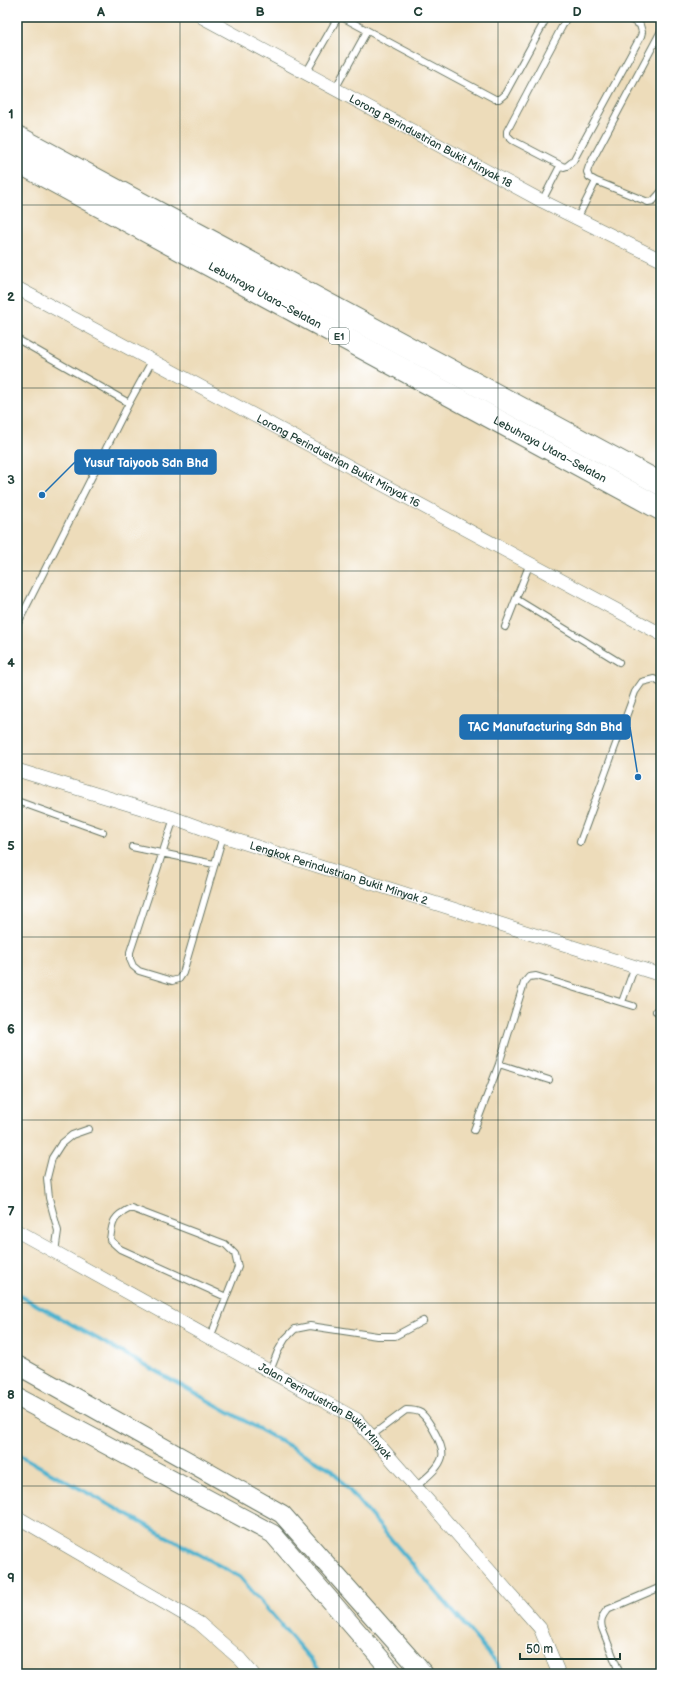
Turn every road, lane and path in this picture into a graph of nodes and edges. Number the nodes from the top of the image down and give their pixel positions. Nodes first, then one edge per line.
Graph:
1 (202, 17) edge
2 (338, 17) edge
3 (342, 17) edge
4 (547, 17) edge
5 (567, 17) edge
6 (627, 17) edge
7 (367, 31) junction
8 (661, 31) edge
9 (306, 73) junction
10 (335, 89) junction
11 (17, 137) edge
12 (17, 161) edge
13 (560, 166) junction
14 (596, 181) junction
15 (661, 192) edge
16 (542, 201) junction
17 (578, 217) junction
18 (661, 260) edge
19 (17, 288) edge
20 (17, 339) edge
21 (152, 361) junction
22 (129, 403) junction
23 (661, 484) edge
24 (661, 509) edge
25 (530, 564) junction
26 (516, 598) junction
27 (17, 625) edge
28 (505, 627) dead end
29 (661, 634) edge
30 (619, 662) dead end
31 (661, 683) edge
32 (17, 770) edge
33 (17, 801) edge
34 (174, 818) junction
35 (103, 832) dead end
36 (223, 836) junction
37 (580, 842) dead end
38 (132, 847) dead end
39 (163, 854) junction
40 (214, 864) junction
41 (634, 966) junction
42 (661, 975) edge
43 (622, 1002) junction
44 (633, 1006) dead end
45 (499, 1064) junction
46 (549, 1080) dead end
47 (89, 1129) dead end
48 (474, 1130) dead end
49 (17, 1231) edge
50 (55, 1252) junction
51 (226, 1297) junction
52 (423, 1321) dead end
53 (210, 1338) junction
54 (17, 1365) edge
55 (270, 1372) junction
56 (17, 1397) edge
57 (371, 1436) junction
58 (416, 1487) junction
59 (17, 1517) edge
60 (661, 1587) edge
61 (253, 1674) edge
62 (394, 1674) edge
63 (424, 1674) edge
64 (560, 1674) edge
65 (620, 1674) edge

1 - 9 street, Lorong Perindustrian Bukit Minyak 18
2 - 9 lane
3 - 7 lane
4 - 7 lane
5 - 13 lane
6 - 13 lane
7 - 10 lane
8 - 14 lane
9 - 10 street, Lorong Perindustrian Bukit Minyak 18
10 - 16 street, Lorong Perindustrian Bukit Minyak 18
11 - 23 highway, Lebuhraya Utara–Selatan / E1
12 - 24 highway, Lebuhraya Utara–Selatan / E1
13 - 16 lane
14 - 15 lane
14 - 17 lane
16 - 17 street, Lorong Perindustrian Bukit Minyak 18
17 - 18 street, Lorong Perindustrian Bukit Minyak 18
19 - 21 street, Lorong Perindustrian Bukit Minyak 16
20 - 22 lane
21 - 22 lane
21 - 25 street, Lorong Perindustrian Bukit Minyak 16
22 - 27 lane
25 - 26 lane
25 - 29 street, Lorong Perindustrian Bukit Minyak 16
26 - 28 lane
26 - 30 lane
31 - 37 lane
32 - 34 street, Lengkok Perindustrian Bukit Minyak 2
33 - 35 lane
34 - 36 street, Lengkok Perindustrian Bukit Minyak 2
34 - 39 lane
36 - 40 lane
36 - 41 street, Lengkok Perindustrian Bukit Minyak 2
38 - 39 lane
39 - 40 lane
39 - 40 lane
41 - 42 street, Lengkok Perindustrian Bukit Minyak 2
41 - 43 lane
43 - 44 lane
43 - 45 lane
45 - 46 lane
45 - 48 lane
47 - 50 lane
49 - 50 street, Jalan Perindustrian Bukit Minyak
50 - 53 street, Jalan Perindustrian Bukit Minyak
51 - 51 lane
51 - 53 lane
52 - 55 lane
53 - 55 street, Jalan Perindustrian Bukit Minyak
54 - 63 main road
55 - 57 street, Jalan Perindustrian Bukit Minyak
56 - 62 main road
57 - 58 street, Jalan Perindustrian Bukit Minyak
57 - 58 lane
58 - 64 street, Jalan Perindustrian Bukit Minyak
59 - 61 street
60 - 65 lane

